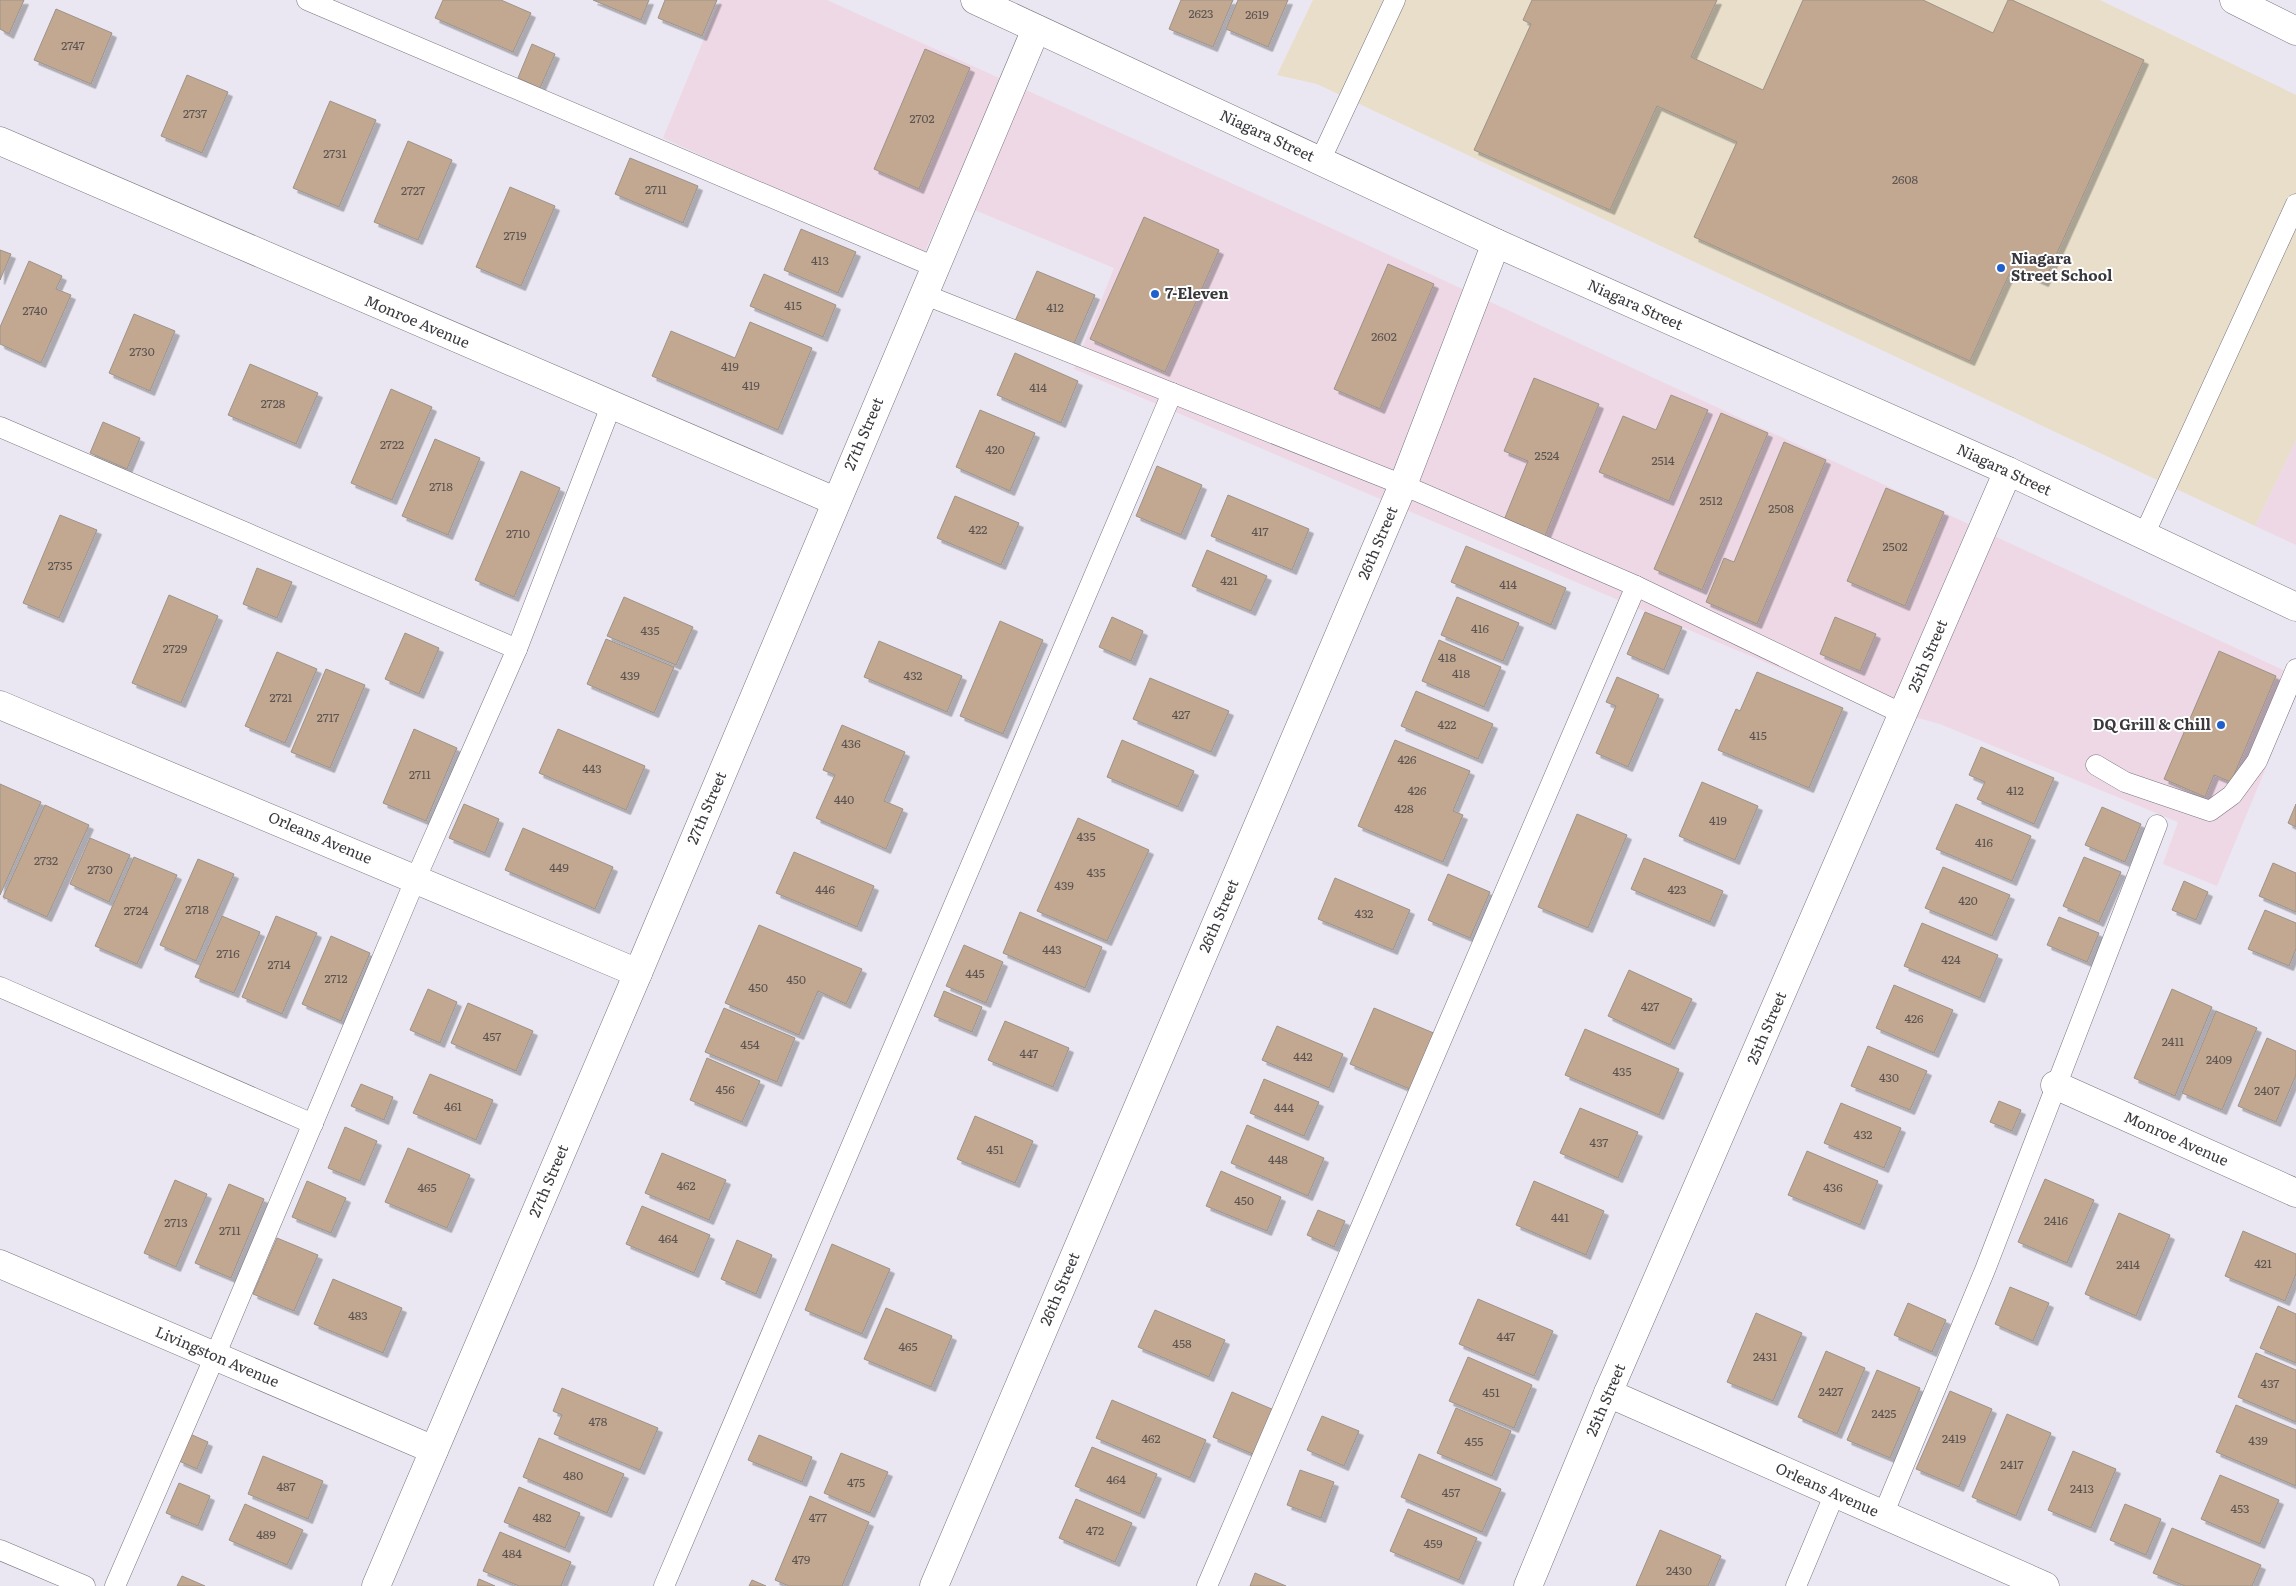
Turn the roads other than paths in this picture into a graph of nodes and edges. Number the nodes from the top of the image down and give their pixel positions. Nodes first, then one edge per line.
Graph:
1 (307, 0) edge
2 (975, 0) edge
3 (1395, 0) edge
4 (2248, 3) edge
5 (1036, 29) junction
6 (2296, 31) edge
7 (0, 141) edge
8 (1320, 161) junction
9 (2296, 204) edge
10 (1496, 243) junction
11 (935, 268) junction
12 (923, 294) junction
13 (1172, 393) junction
14 (611, 406) junction
15 (0, 427) edge
16 (2008, 471) junction
17 (1403, 485) junction
18 (835, 501) junction
19 (2144, 535) junction
20 (1636, 586) junction
21 (2296, 607) edge
22 (517, 649) junction
23 (2296, 669) edge
24 (0, 705) edge
25 (1903, 714) junction
26 (2096, 765) dead end
27 (2157, 825) dead end
28 (416, 878) junction
29 (638, 973) junction
30 (0, 987) edge
31 (2056, 1085) junction
32 (313, 1124) junction
33 (2296, 1193) edge
34 (0, 1264) edge
35 (215, 1356) junction
36 (1608, 1394) junction
37 (434, 1450) junction
38 (1834, 1493) junction
39 (1883, 1514) junction
40 (0, 1550) edge
41 (86, 1586) edge
42 (115, 1586) edge
43 (376, 1586) edge
44 (664, 1586) edge
45 (934, 1586) edge
46 (1207, 1586) edge
47 (1528, 1586) edge
48 (1796, 1586) edge
49 (2045, 1586) edge

1 - 11 lane
2 - 5 street, Niagara Street
3 - 8 lane
4 - 6 street
5 - 8 street, Niagara Street
5 - 11 street, 27th Street
7 - 14 street, Monroe Avenue
8 - 10 street, Niagara Street
9 - 19 lane
10 - 16 street, Niagara Street
10 - 17 street, 26th Street
11 - 12 street, 27th Street
12 - 13 lane
12 - 18 street, 27th Street
13 - 17 lane
13 - 44 lane
14 - 18 street, Monroe Avenue
14 - 22 lane
15 - 22 lane
16 - 19 street, Niagara Street
16 - 25 street, 25th Street
17 - 20 lane
17 - 45 street, 26th Street
18 - 29 street, 27th Street
19 - 21 street, Niagara Street
20 - 25 lane
20 - 46 lane
22 - 28 lane
23 - 26 lane
24 - 28 street, Orleans Avenue
25 - 36 street, 25th Street
27 - 31 lane
28 - 29 street, Orleans Avenue
28 - 32 lane
29 - 37 street, 27th Street
30 - 32 lane
31 - 33 street, Monroe Avenue
31 - 39 lane
32 - 35 lane
34 - 35 street, Livingston Avenue
35 - 37 street, Livingston Avenue
35 - 42 lane
36 - 38 street, Orleans Avenue
36 - 47 street, 25th Street
37 - 43 street, 27th Street
38 - 39 street, Orleans Avenue
38 - 48 lane
39 - 49 street, Orleans Avenue
40 - 41 lane

